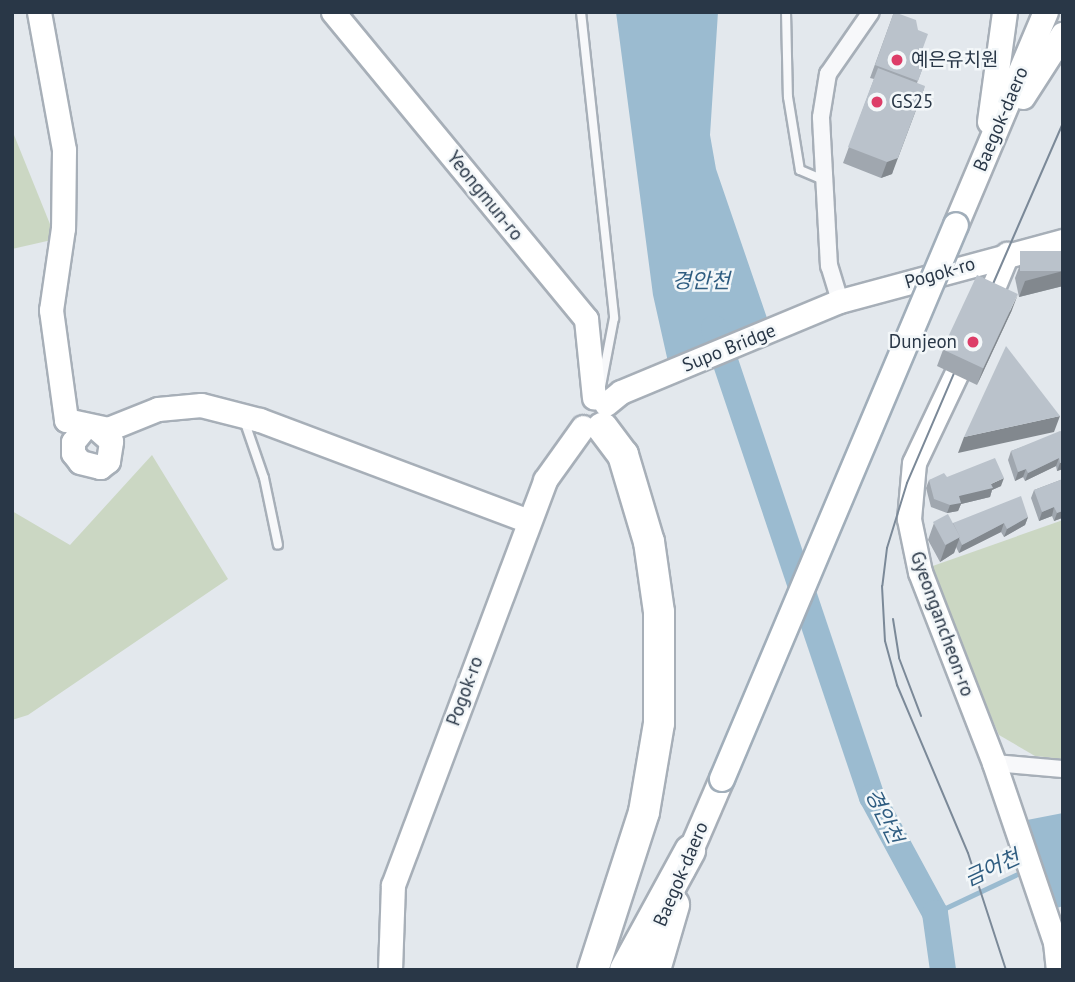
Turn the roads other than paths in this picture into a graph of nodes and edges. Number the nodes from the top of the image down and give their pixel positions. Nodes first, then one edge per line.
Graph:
1 (39, 12) edge
2 (333, 12) edge
3 (582, 12) edge
4 (786, 12) edge
5 (871, 12) edge
6 (1005, 12) edge
7 (1046, 12) edge
8 (1063, 34) edge
9 (985, 157) junction
10 (821, 179) junction
11 (1063, 241) edge
12 (1007, 254) junction
13 (840, 302) junction
14 (819, 311) joint
15 (639, 384) joint
16 (597, 411) junction
17 (243, 415) junction
18 (528, 521) junction
19 (278, 545) dead end
20 (994, 763) junction
21 (1063, 769) edge
22 (690, 851) junction
23 (1059, 939) edge
24 (390, 970) edge
25 (593, 970) edge
26 (625, 970) edge
27 (640, 970) edge
28 (655, 970) edge
29 (1058, 970) edge

1 - 17 street
2 - 16 street, Yeongmun-ro
3 - 16 lane
4 - 10 lane
5 - 10 street
6 - 9 main road
7 - 9 main road, Baegok-daero
8 - 9 main road
9 - 22 main road, Baegok-daero, bridge
10 - 13 street
11 - 12 street, Pogok-ro
12 - 13 street, Pogok-ro
12 - 20 street, Gyeongancheon-ro
13 - 14 street, Pogok-ro
14 - 15 street, Supo Bridge
15 - 16 street, Pogok-ro
16 - 18 street, Pogok-ro
16 - 25 highway
17 - 18 street
17 - 19 lane
18 - 24 street, Pogok-ro
20 - 21 street
20 - 23 street, Gyeongancheon-ro
22 - 26 highway
22 - 27 main road, Baegok-daero
22 - 28 highway
23 - 29 street

